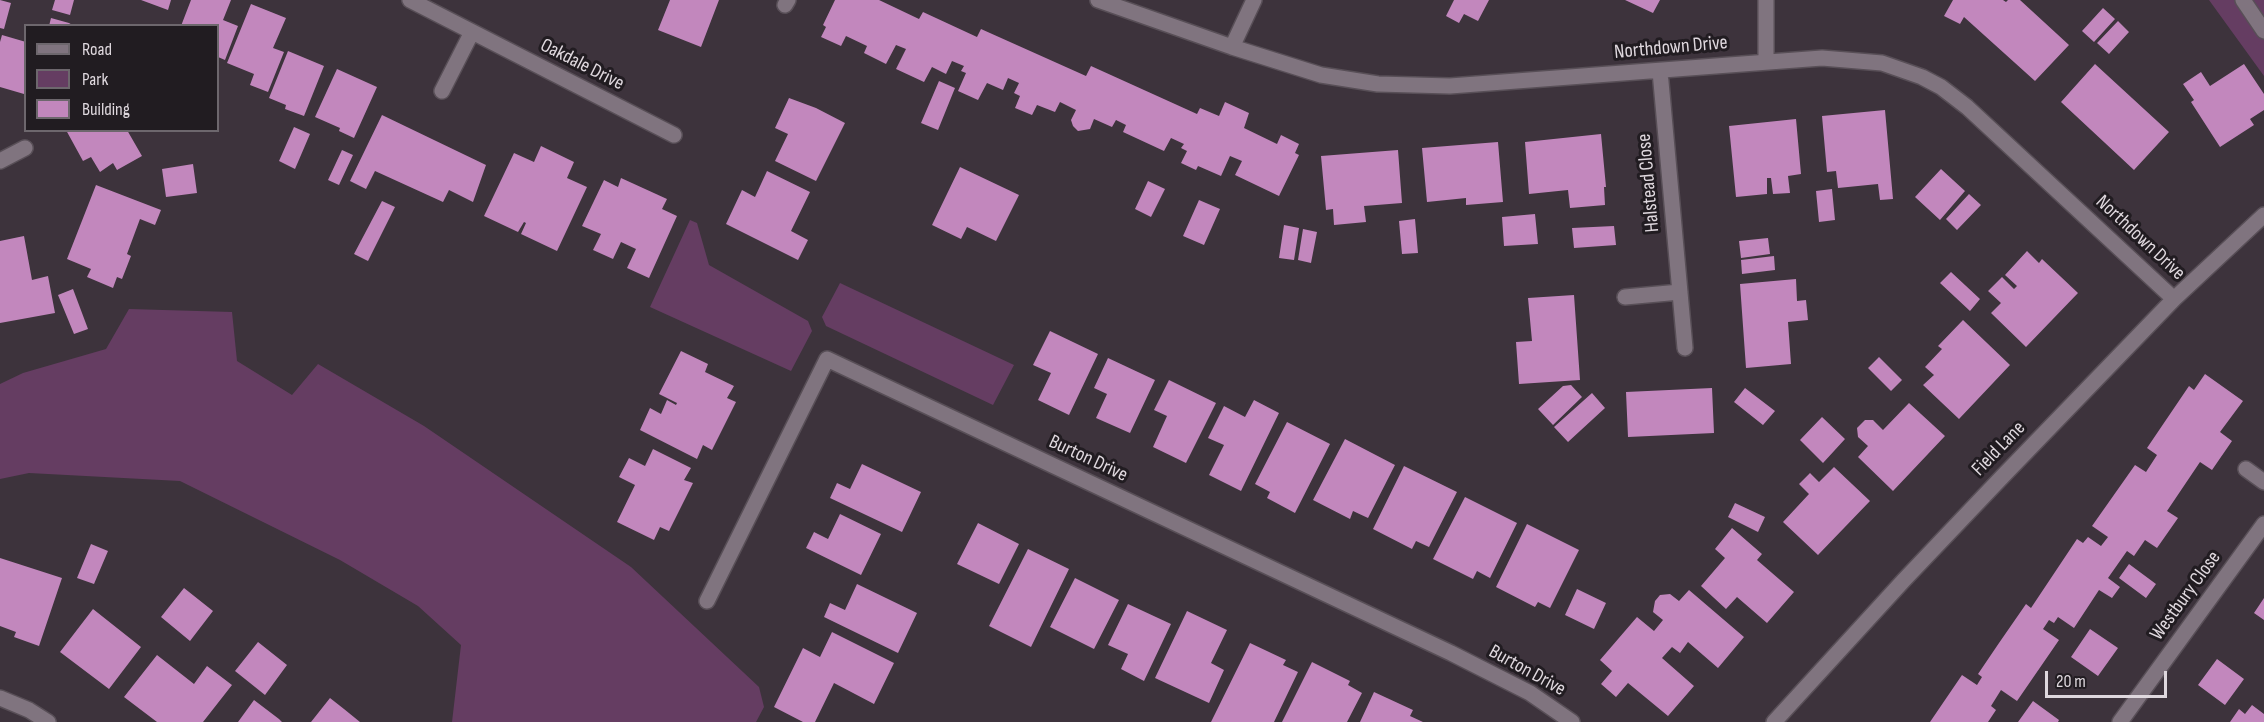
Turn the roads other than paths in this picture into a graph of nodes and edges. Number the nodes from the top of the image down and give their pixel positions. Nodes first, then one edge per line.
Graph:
1 (410, 0) edge
2 (1098, 0) edge
3 (1254, 0) edge
4 (1766, 0) edge
5 (2243, 0) edge
6 (2264, 31) edge
7 (472, 32) junction
8 (1233, 47) junction
9 (1766, 61) junction
10 (1660, 70) junction
11 (442, 91) dead end
12 (674, 135) dead end
13 (25, 148) dead end
14 (0, 161) edge
15 (2264, 215) edge
16 (1680, 292) junction
17 (1625, 297) dead end
18 (2174, 299) junction
19 (1685, 348) dead end
20 (2246, 469) dead end
21 (2264, 482) edge
22 (2264, 524) edge
23 (707, 602) dead end
24 (0, 698) edge
25 (48, 722) edge
26 (1572, 722) edge
27 (1774, 722) edge
28 (2120, 722) edge

1 - 7 street, Oakdale Drive
2 - 8 street, Northdown Drive
3 - 8 street
4 - 9 street
5 - 6 street
7 - 11 street
7 - 12 street, Oakdale Drive
8 - 10 street, Northdown Drive
9 - 10 street, Northdown Drive
9 - 18 street, Northdown Drive
10 - 16 street, Halstead Close
13 - 14 street
15 - 18 street, Field Lane
16 - 17 street
16 - 19 street, Halstead Close
18 - 27 street, Field Lane
20 - 21 street
22 - 28 street, Westbury Close
23 - 26 street, Burton Drive
24 - 25 street

